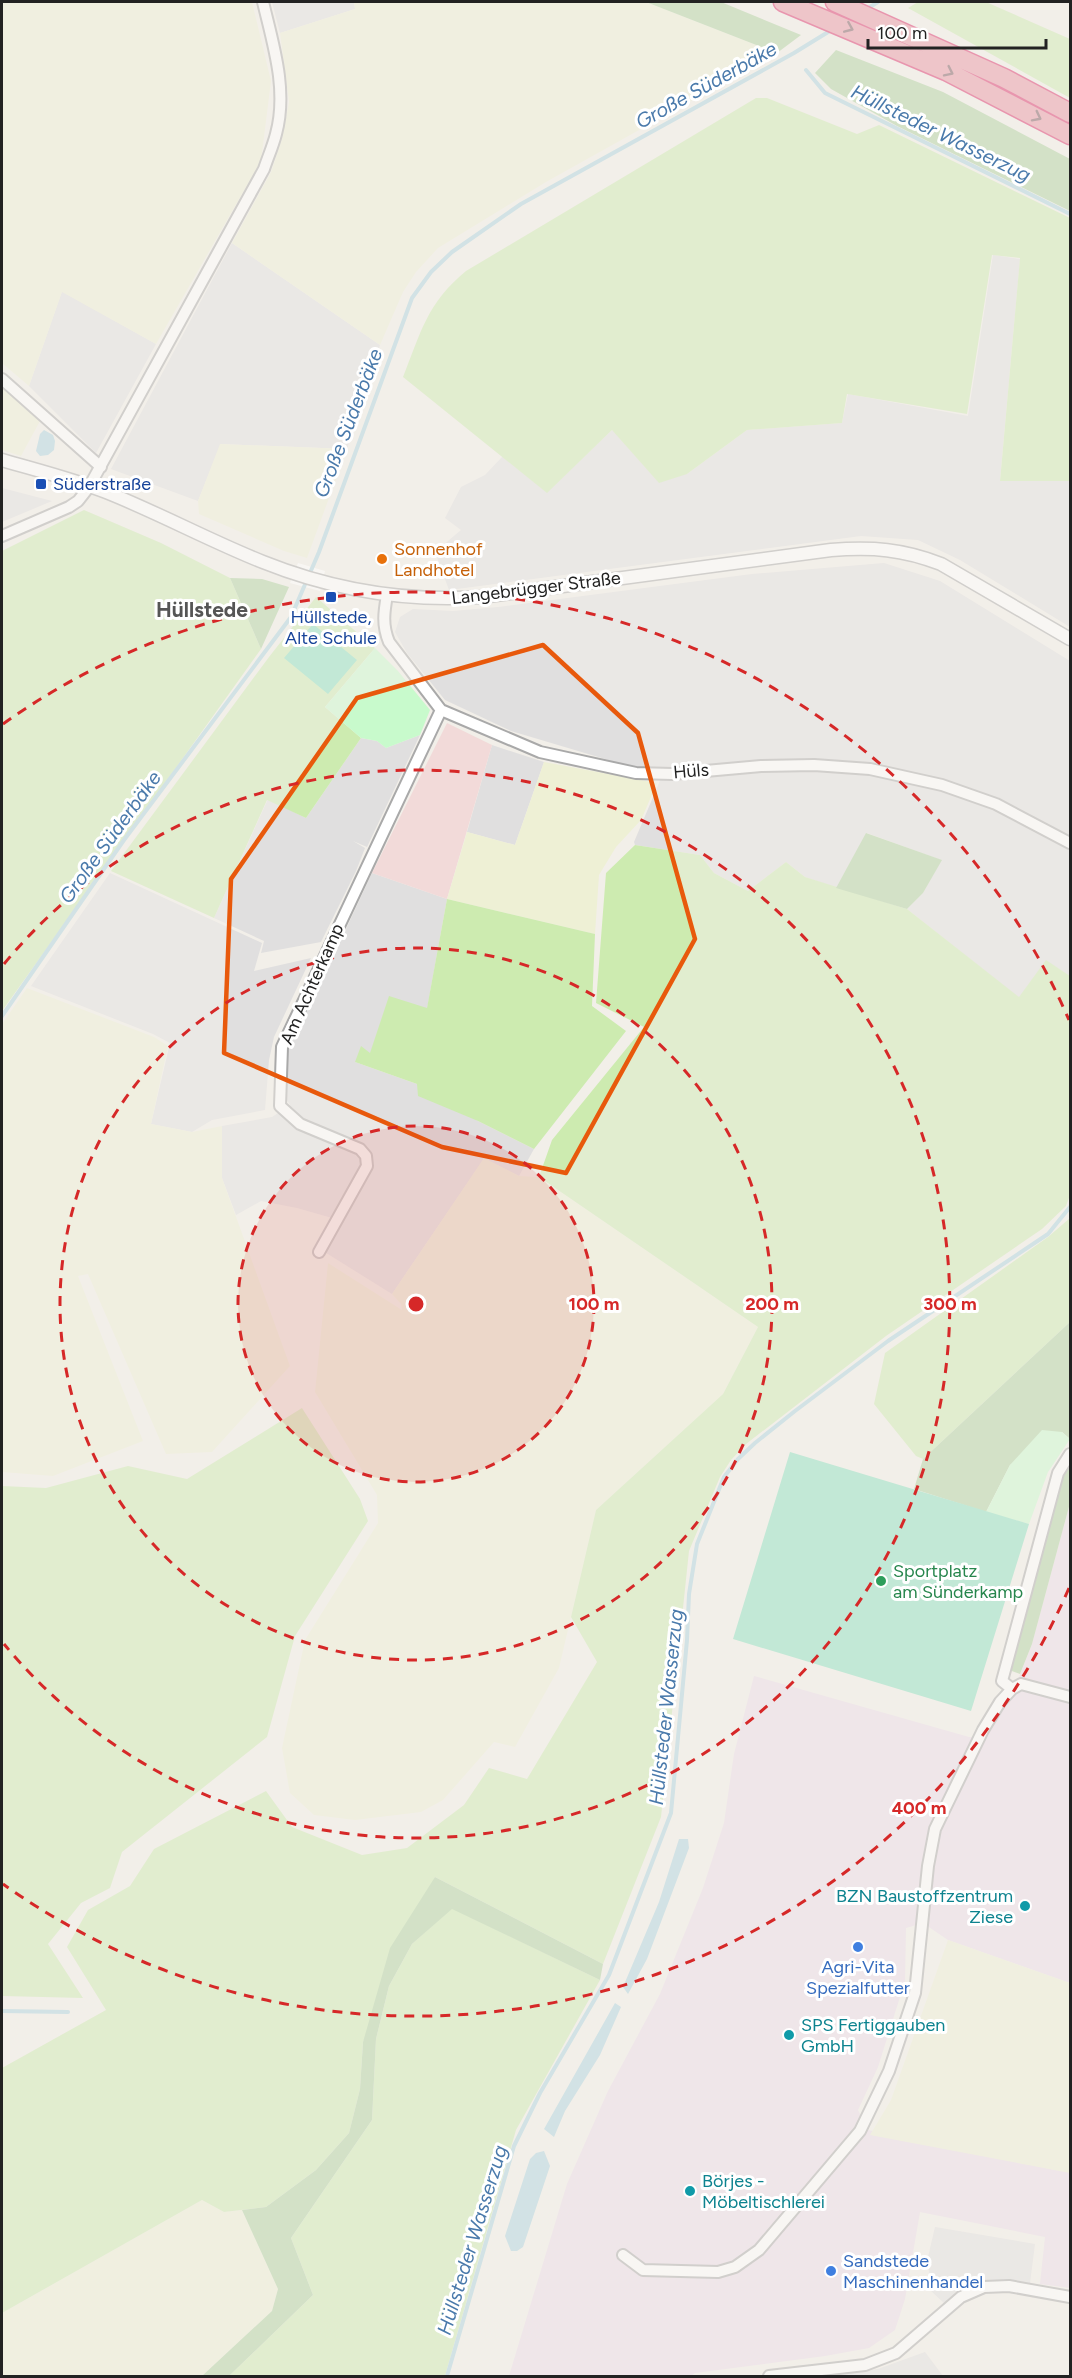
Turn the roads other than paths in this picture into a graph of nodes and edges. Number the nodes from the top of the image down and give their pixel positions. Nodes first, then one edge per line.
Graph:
1 (263, 2) edge
2 (783, 2) edge
3 (835, 2) edge
4 (899, 39) junction
5 (1071, 113) edge
6 (1071, 135) edge
7 (2, 379) edge
8 (2, 460) edge
9 (101, 467) junction
10 (89, 487) junction
11 (2, 536) edge
12 (387, 595) junction
13 (1071, 639) edge
14 (441, 711) junction
15 (1071, 843) edge
16 (319, 1252) dead end
17 (1071, 1454) edge
18 (1012, 1689) junction
19 (1071, 1697) edge
20 (623, 2255) dead end
21 (1071, 2297) edge
22 (769, 2376) edge

1 - 9 street
2 -> 4 highway
3 - 4 highway
4 - 5 highway
4 -> 6 highway
7 - 9 street
8 - 10 street, Langebrügger Straße
9 - 10 street
10 - 11 street
10 - 12 street, Langebrügger Straße
12 - 13 street, Langebrügger Straße
12 - 14 street
14 - 15 street, Hüls
14 - 16 street, Am Achterkamp
17 - 18 street
18 - 19 street
18 - 20 street
21 - 22 street

